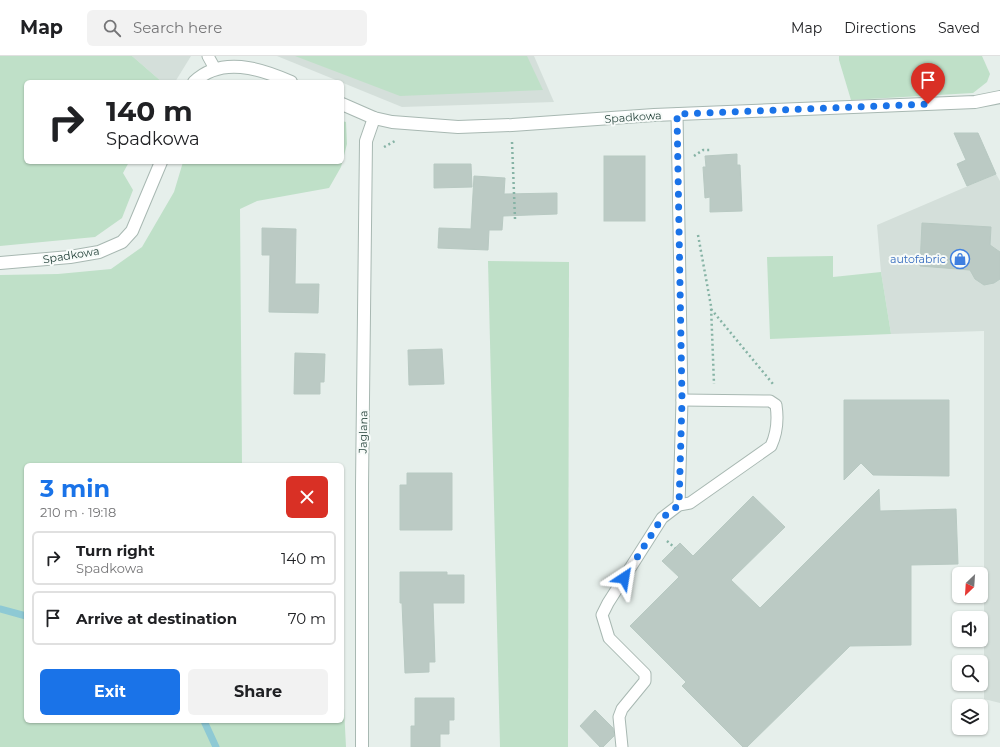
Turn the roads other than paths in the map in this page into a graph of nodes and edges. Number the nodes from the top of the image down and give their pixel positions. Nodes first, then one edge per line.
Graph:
1 (208, 56) edge
2 (214, 67) junction
3 (196, 80) edge
4 (286, 80) edge
5 (1000, 97) edge
6 (344, 105) edge
7 (677, 114) junction
8 (374, 118) junction
9 (160, 164) edge
10 (0, 263) edge
11 (682, 400) junction
12 (679, 505) junction
13 (362, 747) edge
14 (622, 747) edge

1 - 2 lane
2 - 3 street
2 - 4 street
5 - 7 street, Spadkowa
6 - 8 street, Spadkowa
7 - 8 street, Spadkowa
7 - 11 lane
8 - 13 street, Jaglana
9 - 10 street, Spadkowa
11 - 12 lane
11 - 12 lane
12 - 14 lane

